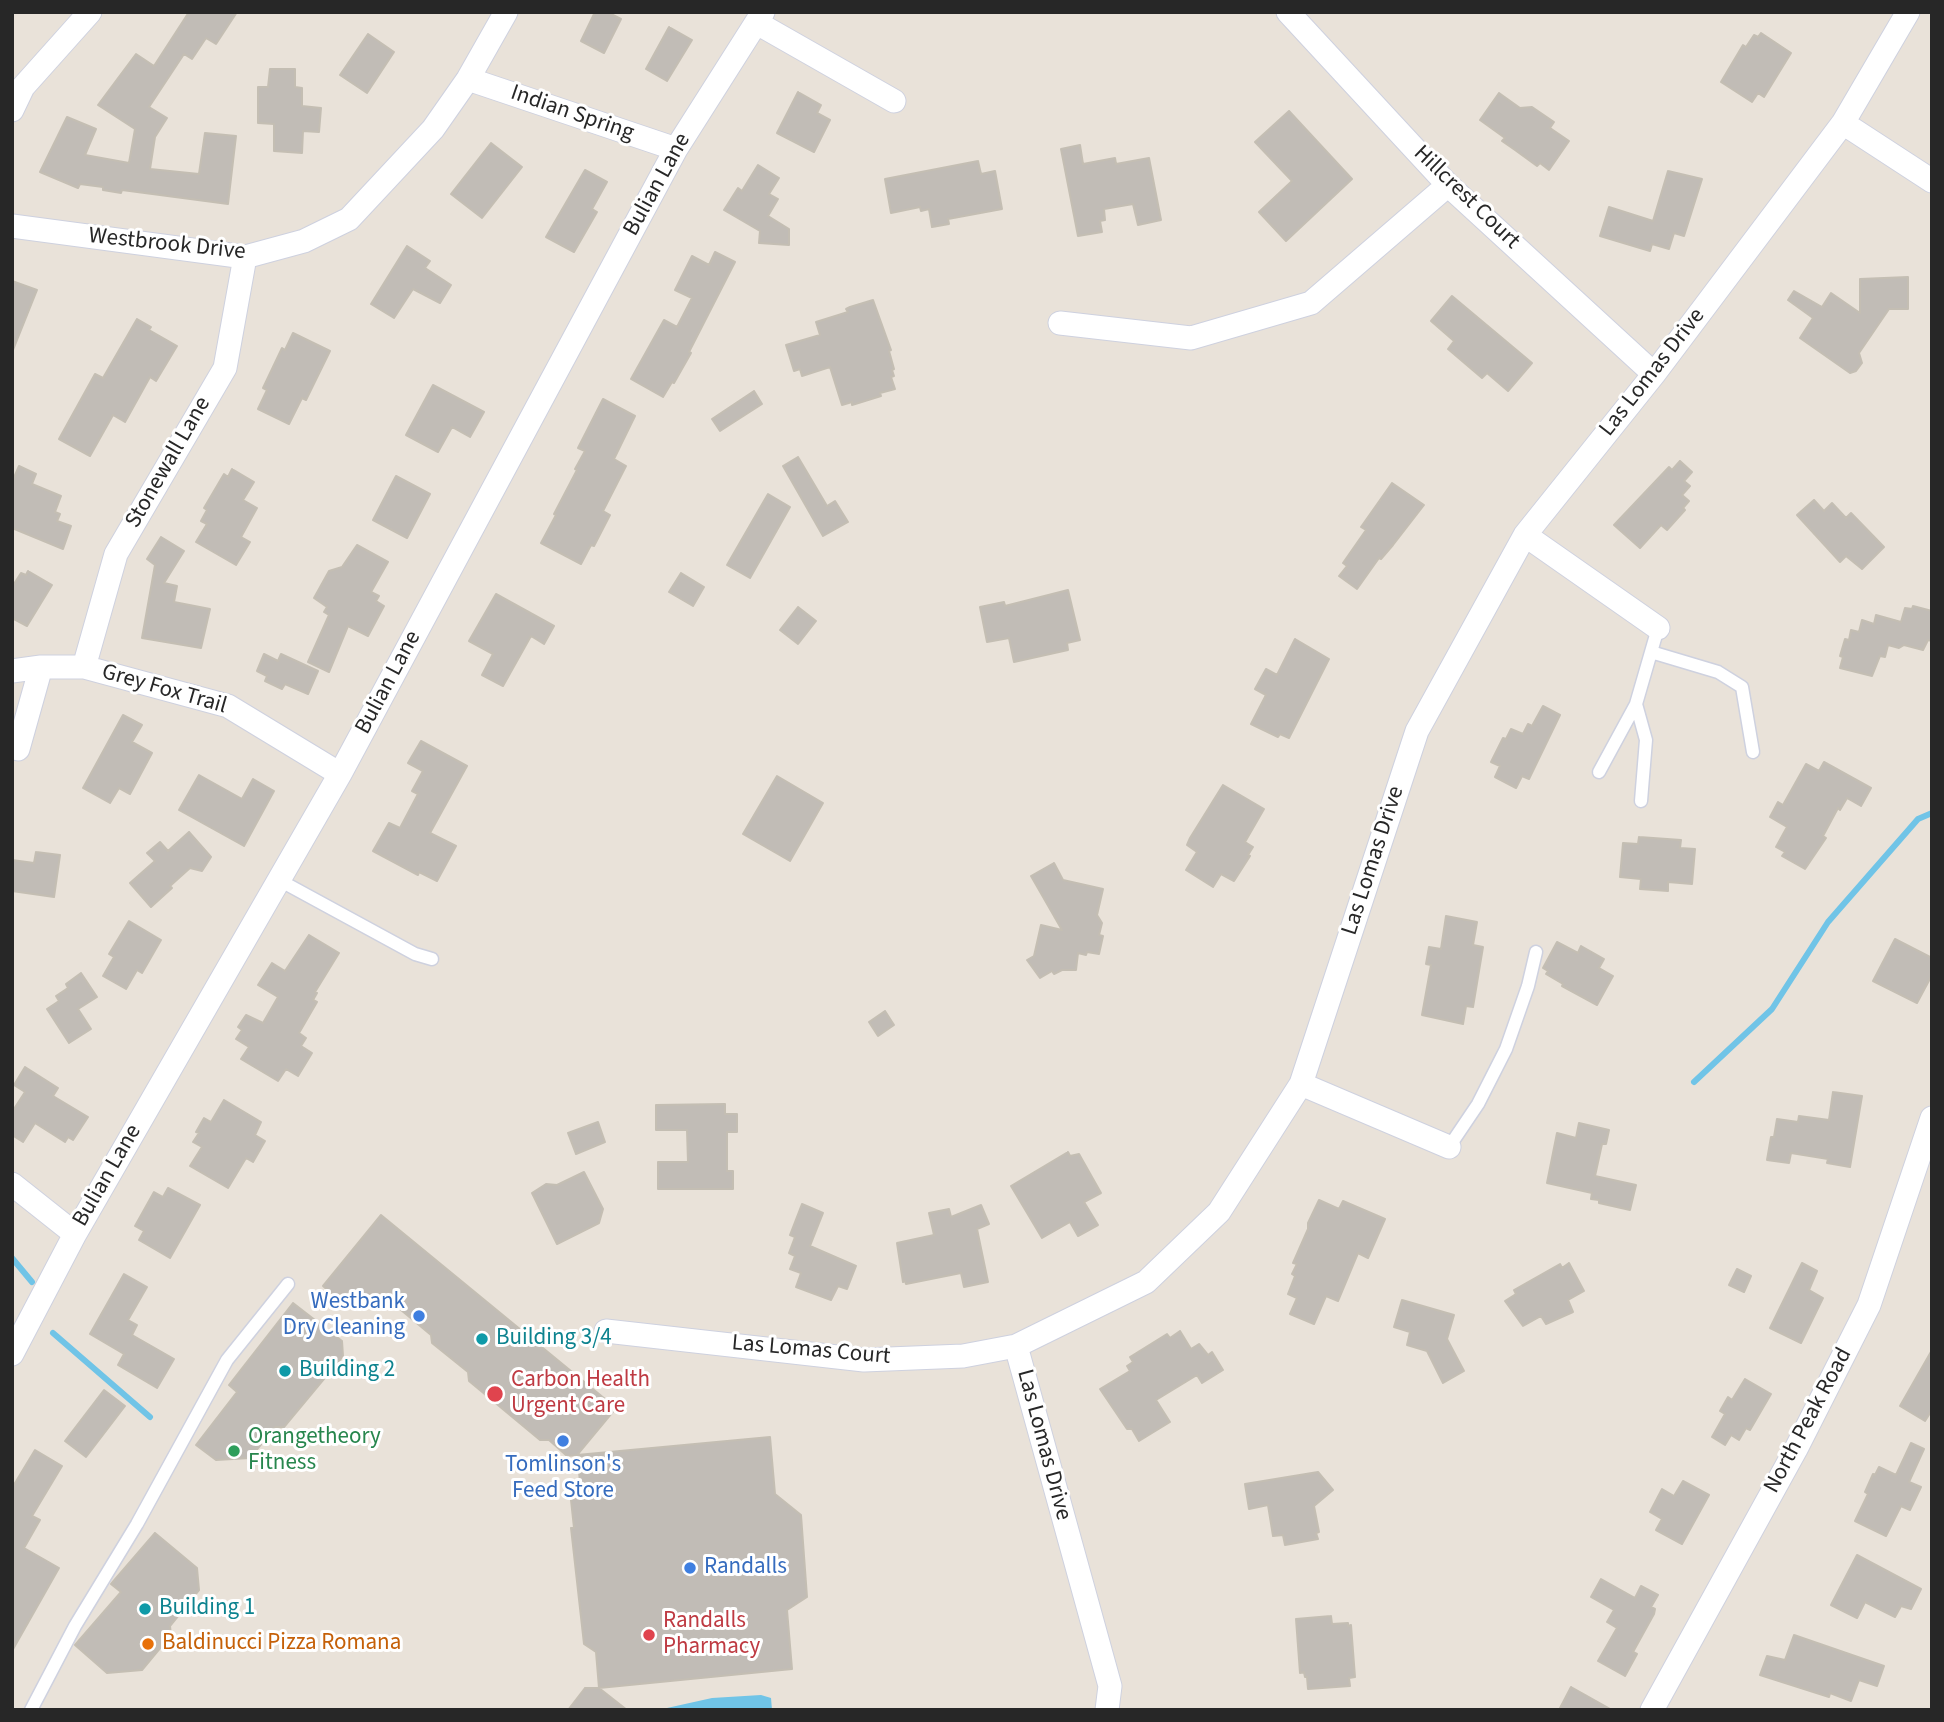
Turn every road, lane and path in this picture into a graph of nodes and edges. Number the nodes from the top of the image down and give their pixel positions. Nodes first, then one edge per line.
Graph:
1 (90, 12) edge
2 (506, 12) edge
3 (1288, 12) edge
4 (1908, 12) edge
5 (760, 18) edge
6 (468, 79) junction
7 (894, 101) dead end
8 (12, 110) edge
9 (1843, 122) junction
10 (676, 149) junction
11 (1932, 181) edge
12 (1448, 185) junction
13 (12, 226) edge
14 (245, 257) junction
15 (1060, 323) dead end
16 (1654, 374) junction
17 (1525, 535) junction
18 (1658, 628) joint
19 (1651, 652) junction
20 (41, 667) junction
21 (84, 667) junction
22 (12, 671) edge
23 (1636, 704) junction
24 (18, 749) dead end
25 (1753, 752) dead end
26 (1599, 772) dead end
27 (340, 774) junction
28 (1641, 801) dead end
29 (279, 880) junction
30 (1536, 952) dead end
31 (432, 959) dead end
32 (1301, 1084) junction
33 (1932, 1118) edge
34 (1449, 1147) joint
35 (12, 1184) edge
36 (75, 1234) junction
37 (288, 1284) dead end
38 (606, 1331) dead end
39 (1016, 1346) junction
40 (12, 1354) edge
41 (31, 1710) edge
42 (1107, 1710) edge
43 (1652, 1710) edge

1 - 8 street
2 - 6 street, Westbrook Drive
3 - 12 street, Hillcrest Court
4 - 9 street, Las Lomas Drive
5 - 7 street
5 - 10 street, Bulian Lane
6 - 10 street, Indian Spring
6 - 14 street, Westbrook Drive
9 - 11 street
9 - 16 street, Las Lomas Drive
10 - 27 street, Bulian Lane
12 - 15 street
12 - 16 street, Hillcrest Court
13 - 14 street, Westbrook Drive
14 - 21 street, Stonewall Lane
16 - 17 street, Las Lomas Drive
17 - 18 street
17 - 32 street, Las Lomas Drive
18 - 19 lane
19 - 23 lane
19 - 25 lane
20 - 21 street, Grey Fox Trail
20 - 22 street, Grey Fox Trail
20 - 24 street
21 - 27 street, Grey Fox Trail
23 - 26 lane
23 - 28 lane
27 - 29 street, Bulian Lane
29 - 31 lane
29 - 36 street, Bulian Lane
30 - 34 lane
32 - 34 street
32 - 39 street, Las Lomas Drive
33 - 43 street, North Peak Road
35 - 36 street
36 - 40 street, Bulian Lane
37 - 41 lane
38 - 39 street, Las Lomas Court
39 - 42 street, Las Lomas Drive

